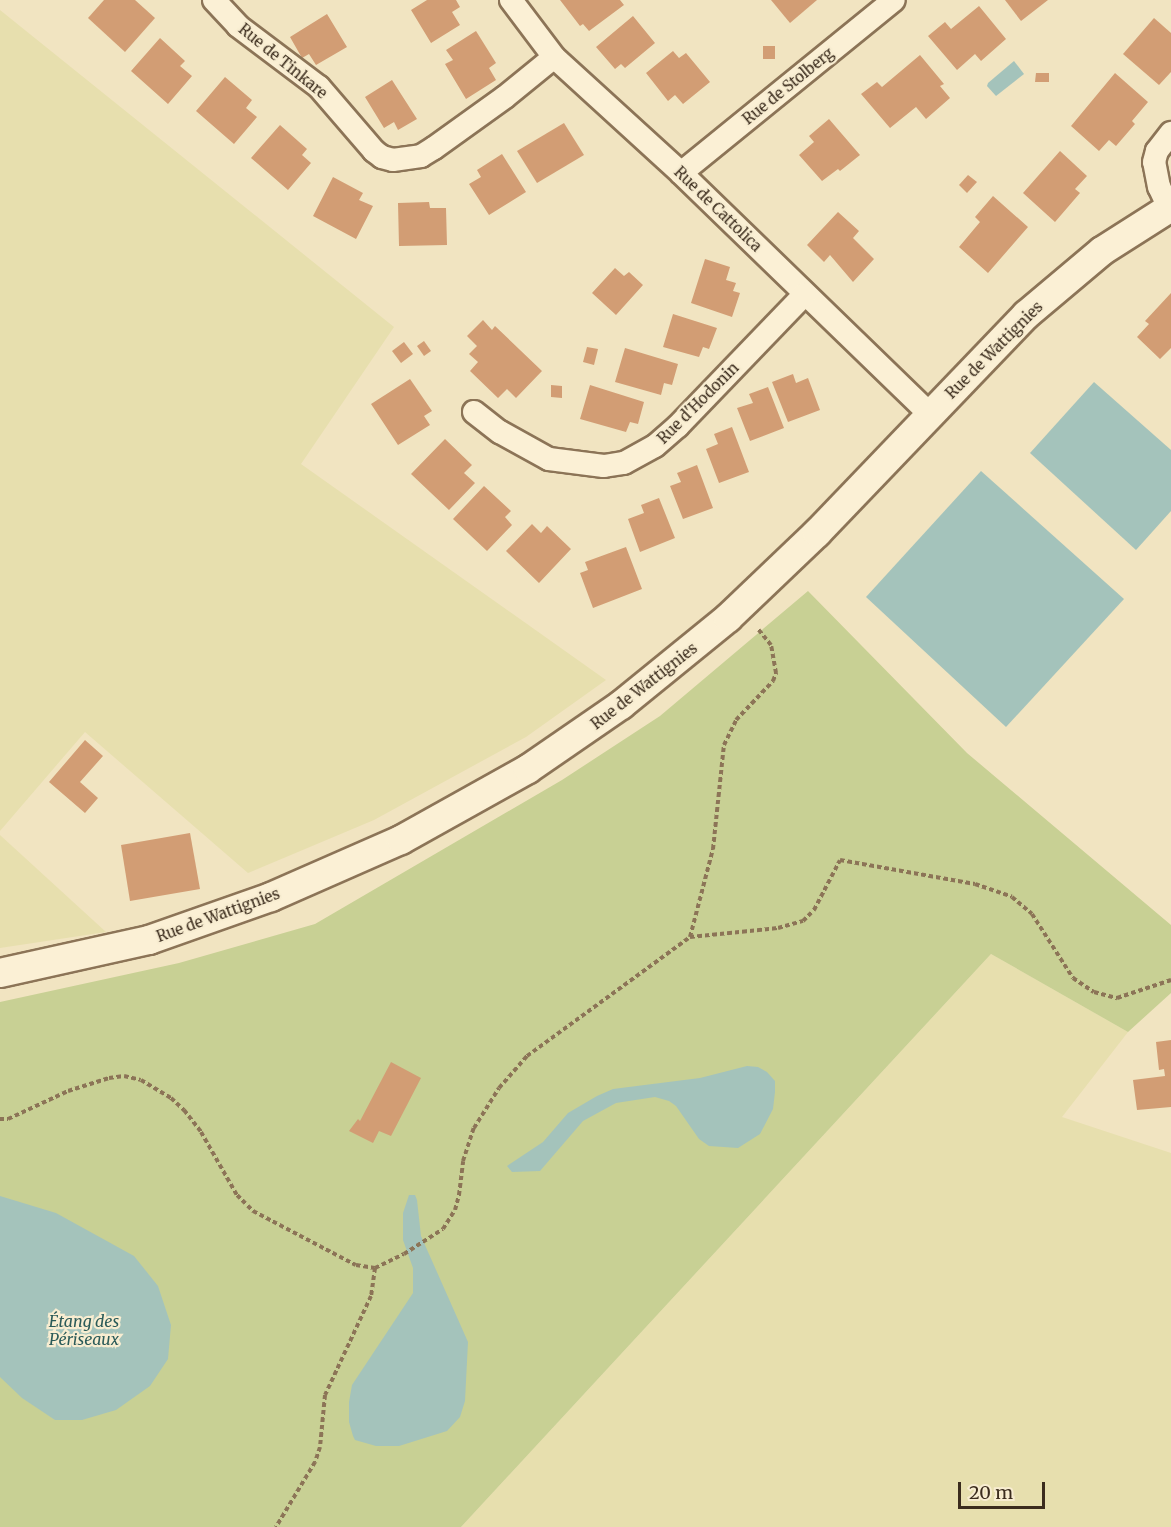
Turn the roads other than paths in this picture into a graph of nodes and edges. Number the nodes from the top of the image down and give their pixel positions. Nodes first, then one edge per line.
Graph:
1 (214, 0) edge
2 (511, 0) edge
3 (891, 1) edge
4 (554, 57) junction
5 (1171, 133) edge
6 (681, 173) junction
7 (1170, 208) edge
8 (806, 294) junction
9 (474, 412) dead end
10 (930, 414) junction
11 (0, 973) edge

1 - 4 street, Rue de Tinkare
2 - 4 street, Rue de Cattolica
3 - 6 street, Rue de Stolberg
4 - 6 street, Rue de Cattolica
5 - 7 street, Rue de Wattignies
6 - 8 street, Rue de Cattolica
7 - 10 street, Rue de Wattignies
8 - 9 street, Rue d'Hodonin
8 - 10 street, Rue de Cattolica
10 - 11 street, Rue de Wattignies

